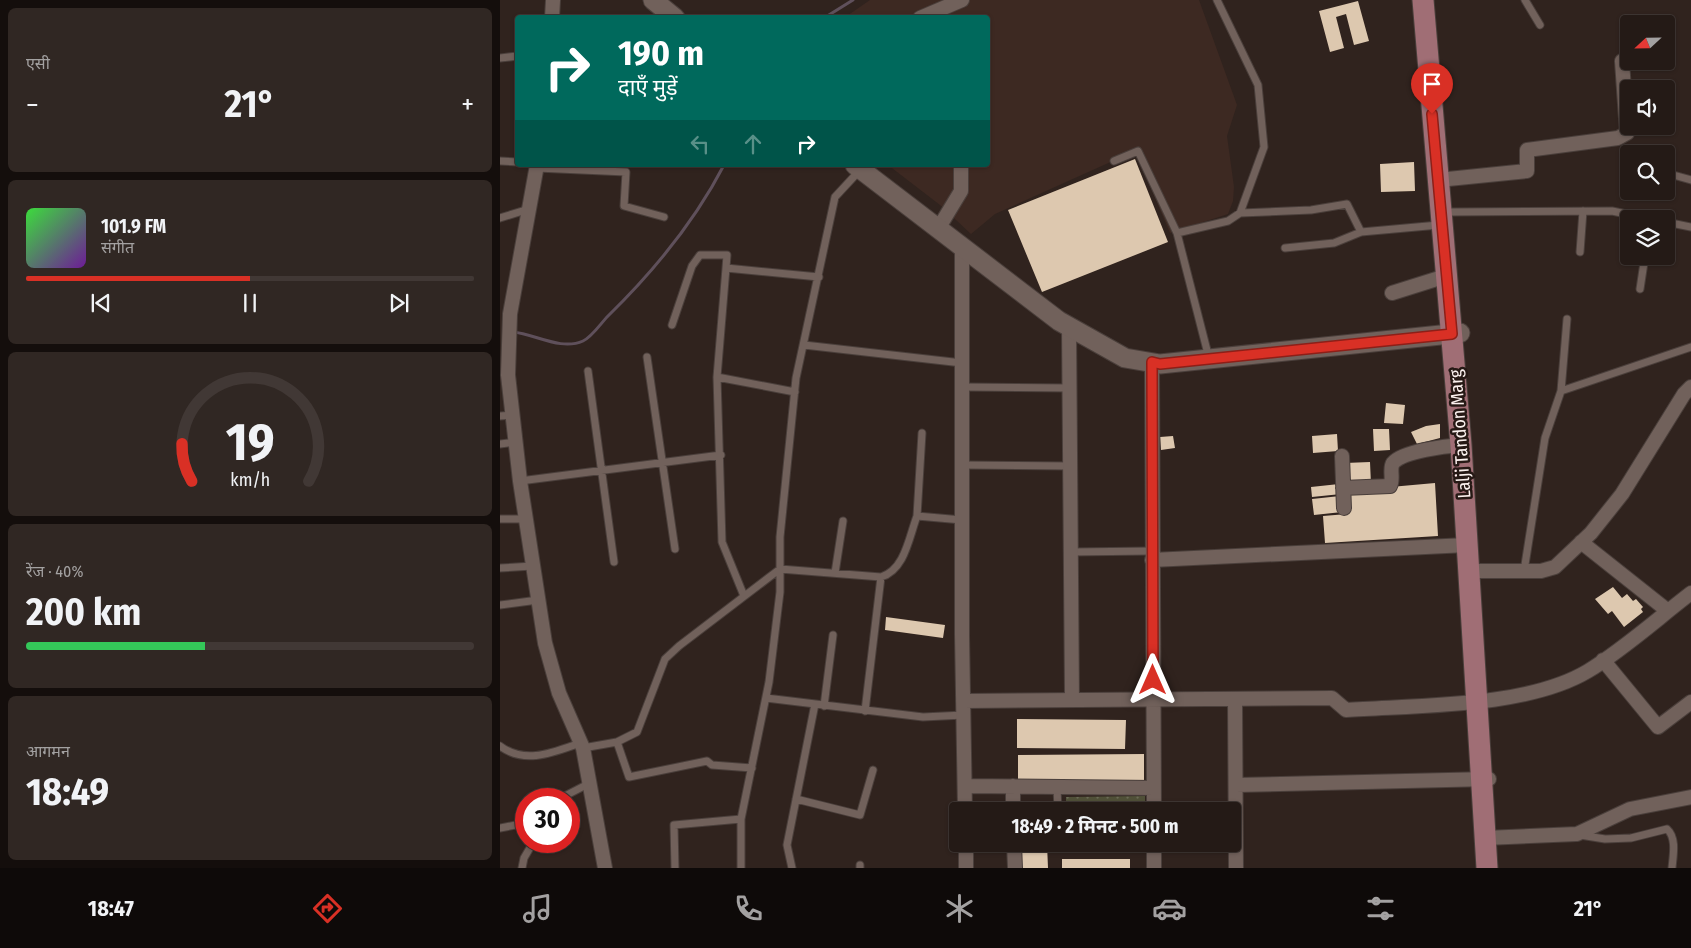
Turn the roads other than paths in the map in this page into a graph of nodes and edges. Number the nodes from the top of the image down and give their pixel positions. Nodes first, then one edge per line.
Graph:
1 (553, 0) edge
2 (653, 0) edge
3 (962, 0) edge
4 (1217, 0) edge
5 (1423, 0) edge
6 (1434, 0) edge
7 (1524, 0) edge
8 (552, 15) edge
9 (671, 15) edge
10 (927, 15) edge
11 (1540, 25) dead end
12 (515, 56) edge
13 (500, 58) edge
14 (1433, 58) junction
15 (1623, 70) edge
16 (500, 161) edge
17 (1114, 161) dead end
18 (515, 162) edge
19 (537, 167) edge
20 (858, 167) edge
21 (961, 167) edge
22 (600, 168) edge
23 (1675, 176) edge
24 (1448, 179) junction
25 (1691, 180) edge
26 (529, 209) junction
27 (1583, 211) junction
28 (1240, 213) junction
29 (1620, 213) edge
30 (664, 217) dead end
31 (500, 218) edge
32 (1448, 220) junction
33 (1675, 224) edge
34 (1691, 227) edge
35 (938, 229) junction
36 (1361, 232) junction
37 (1177, 233) junction
38 (962, 248) junction
39 (1285, 248) dead end
40 (1580, 252) dead end
41 (1644, 265) edge
42 (726, 268) junction
43 (1446, 276) junction
44 (818, 277) junction
45 (1640, 289) dead end
46 (1392, 293) dead end
47 (1567, 319) dead end
48 (672, 325) dead end
49 (1069, 327) junction
50 (1456, 334) junction
51 (804, 345) junction
52 (1691, 347) edge
53 (647, 356) dead end
54 (1209, 359) junction
55 (1152, 362) junction
56 (962, 363) junction
57 (588, 370) dead end
58 (717, 377) junction
59 (962, 387) junction
60 (1069, 388) junction
61 (795, 392) junction
62 (1561, 392) junction
63 (1687, 392) edge
64 (1691, 408) edge
65 (506, 416) edge
66 (922, 433) dead end
67 (515, 442) junction
68 (500, 444) edge
69 (1461, 445) junction
70 (721, 455) junction
71 (1342, 456) dead end
72 (662, 462) junction
73 (962, 465) junction
74 (1070, 466) junction
75 (602, 470) junction
76 (520, 481) junction
77 (1343, 488) junction
78 (1344, 508) dead end
79 (917, 516) junction
80 (500, 519) edge
81 (526, 519) junction
82 (962, 520) junction
83 (843, 521) dead end
84 (1581, 542) junction
85 (1468, 544) junction
86 (675, 549) dead end
87 (1070, 552) junction
88 (1152, 555) junction
89 (614, 562) dead end
90 (533, 566) junction
91 (500, 568) edge
92 (780, 569) junction
93 (1473, 571) junction
94 (1524, 571) junction
95 (835, 573) junction
96 (881, 577) junction
97 (1691, 593) edge
98 (744, 596) junction
99 (538, 600) junction
100 (500, 605) edge
101 (1668, 611) junction
102 (833, 635) dead end
103 (1603, 660) junction
104 (766, 698) junction
105 (1235, 699) junction
106 (1072, 700) junction
107 (1153, 700) junction
108 (1481, 701) junction
109 (1691, 702) edge
110 (815, 704) junction
111 (824, 706) junction
112 (964, 708) junction
113 (865, 711) junction
114 (617, 742) junction
115 (500, 746) edge
116 (581, 746) junction
117 (752, 768) junction
118 (873, 770) dead end
119 (1485, 778) junction
120 (590, 783) junction
121 (1236, 785) junction
122 (965, 786) junction
123 (1013, 786) junction
124 (1057, 787) junction
125 (580, 788) edge
126 (1154, 788) junction
127 (1691, 797) edge
128 (796, 799) junction
129 (965, 802) edge
130 (1013, 802) edge
131 (1058, 802) edge
132 (1154, 802) edge
133 (741, 819) junction
134 (515, 825) edge
135 (500, 828) edge
136 (1578, 834) junction
137 (1489, 838) junction
138 (966, 852) edge
139 (1014, 852) edge
140 (1154, 852) edge
141 (527, 853) edge
142 (522, 868) edge
143 (605, 868) edge
144 (675, 868) edge
145 (741, 868) edge
146 (792, 868) edge
147 (966, 868) edge
148 (1015, 868) edge
149 (1154, 868) edge
150 (1236, 868) edge
151 (1487, 868) edge
152 (1494, 868) edge
153 (1672, 868) edge

1 - 8 street
2 - 9 street
3 - 10 street
4 - 28 lane
5 - 14 main road, Lalji Tandon Marg
6 - 14 main road, Lalji Tandon Marg
7 - 11 lane
12 - 13 lane
14 - 24 main road, Lalji Tandon Marg
14 - 32 main road, Lalji Tandon Marg
15 - 24 street
16 - 18 lane
17 - 37 lane
19 - 22 lane
19 - 26 street
20 - 35 street
20 - 44 lane
21 - 35 street
22 - 30 lane
23 - 25 lane
24 - 32 main road, Lalji Tandon Marg
26 - 31 lane
26 - 65 street
27 - 29 lane
27 - 32 lane
27 - 40 lane
28 - 36 lane
28 - 37 lane
32 - 36 lane
32 - 43 main road, Lalji Tandon Marg
32 - 50 main road, Lalji Tandon Marg
33 - 34 lane
35 - 38 street
36 - 39 lane
37 - 54 lane
38 - 49 street
38 - 56 street
41 - 45 lane
42 - 44 lane
42 - 48 lane
42 - 58 lane
43 - 46 street
43 - 50 main road, Lalji Tandon Marg
44 - 51 lane
47 - 62 lane
49 - 55 street
49 - 60 street
50 - 54 street
50 - 69 main road, Lalji Tandon Marg
50 - 93 main road, Lalji Tandon Marg
51 - 56 lane
51 - 61 lane
52 - 62 lane
53 - 72 lane
54 - 55 street
55 - 88 street
56 - 59 street
57 - 75 lane
58 - 61 lane
58 - 70 lane
59 - 60 lane
59 - 73 street
60 - 74 street
61 - 92 lane
62 - 94 lane
63 - 64 street
63 - 84 street
65 - 67 street
66 - 79 lane
67 - 68 lane
67 - 76 street
69 - 77 street
69 - 85 main road, Lalji Tandon Marg
70 - 72 lane
70 - 98 lane
71 - 77 street
72 - 75 lane
72 - 86 lane
73 - 74 lane
73 - 82 street
74 - 87 street
75 - 76 lane
75 - 89 lane
76 - 81 street
77 - 78 street
79 - 82 lane
79 - 96 lane
80 - 81 lane
81 - 90 street
82 - 112 street
83 - 95 lane
84 - 94 street
84 - 101 street
85 - 88 street
85 - 93 main road, Lalji Tandon Marg
87 - 88 lane
87 - 106 street
88 - 107 street
90 - 91 lane
90 - 99 street
92 - 95 lane
92 - 98 lane
92 - 104 lane
93 - 94 street
93 - 108 main road, Lalji Tandon Marg
95 - 96 lane
96 - 113 lane
97 - 101 street
98 - 114 lane
99 - 100 lane
99 - 116 street
101 - 103 street
102 - 111 lane
103 - 108 street
103 - 109 street
104 - 110 lane
104 - 117 lane
105 - 107 street
105 - 108 street
105 - 121 street
106 - 107 street
106 - 112 street
107 - 126 street
108 - 119 main road, Lalji Tandon Marg
110 - 111 lane
110 - 128 lane
111 - 113 lane
112 - 113 lane
112 - 122 street
114 - 116 lane
114 - 117 lane
115 - 116 lane
116 - 120 street
117 - 133 lane
118 - 128 lane
119 - 121 street
119 - 137 main road, Lalji Tandon Marg
120 - 125 lane
120 - 143 street
121 - 150 street
122 - 123 street
122 - 129 street
123 - 124 street
123 - 130 street
124 - 126 street
124 - 131 lane
126 - 132 street
127 - 136 street
128 - 146 lane
133 - 144 lane
133 - 145 lane
134 - 135 lane
136 - 137 street
136 - 153 lane
137 - 151 main road, Lalji Tandon Marg
137 - 152 main road, Lalji Tandon Marg
138 - 147 street
139 - 148 street
140 - 149 street
141 - 142 lane

